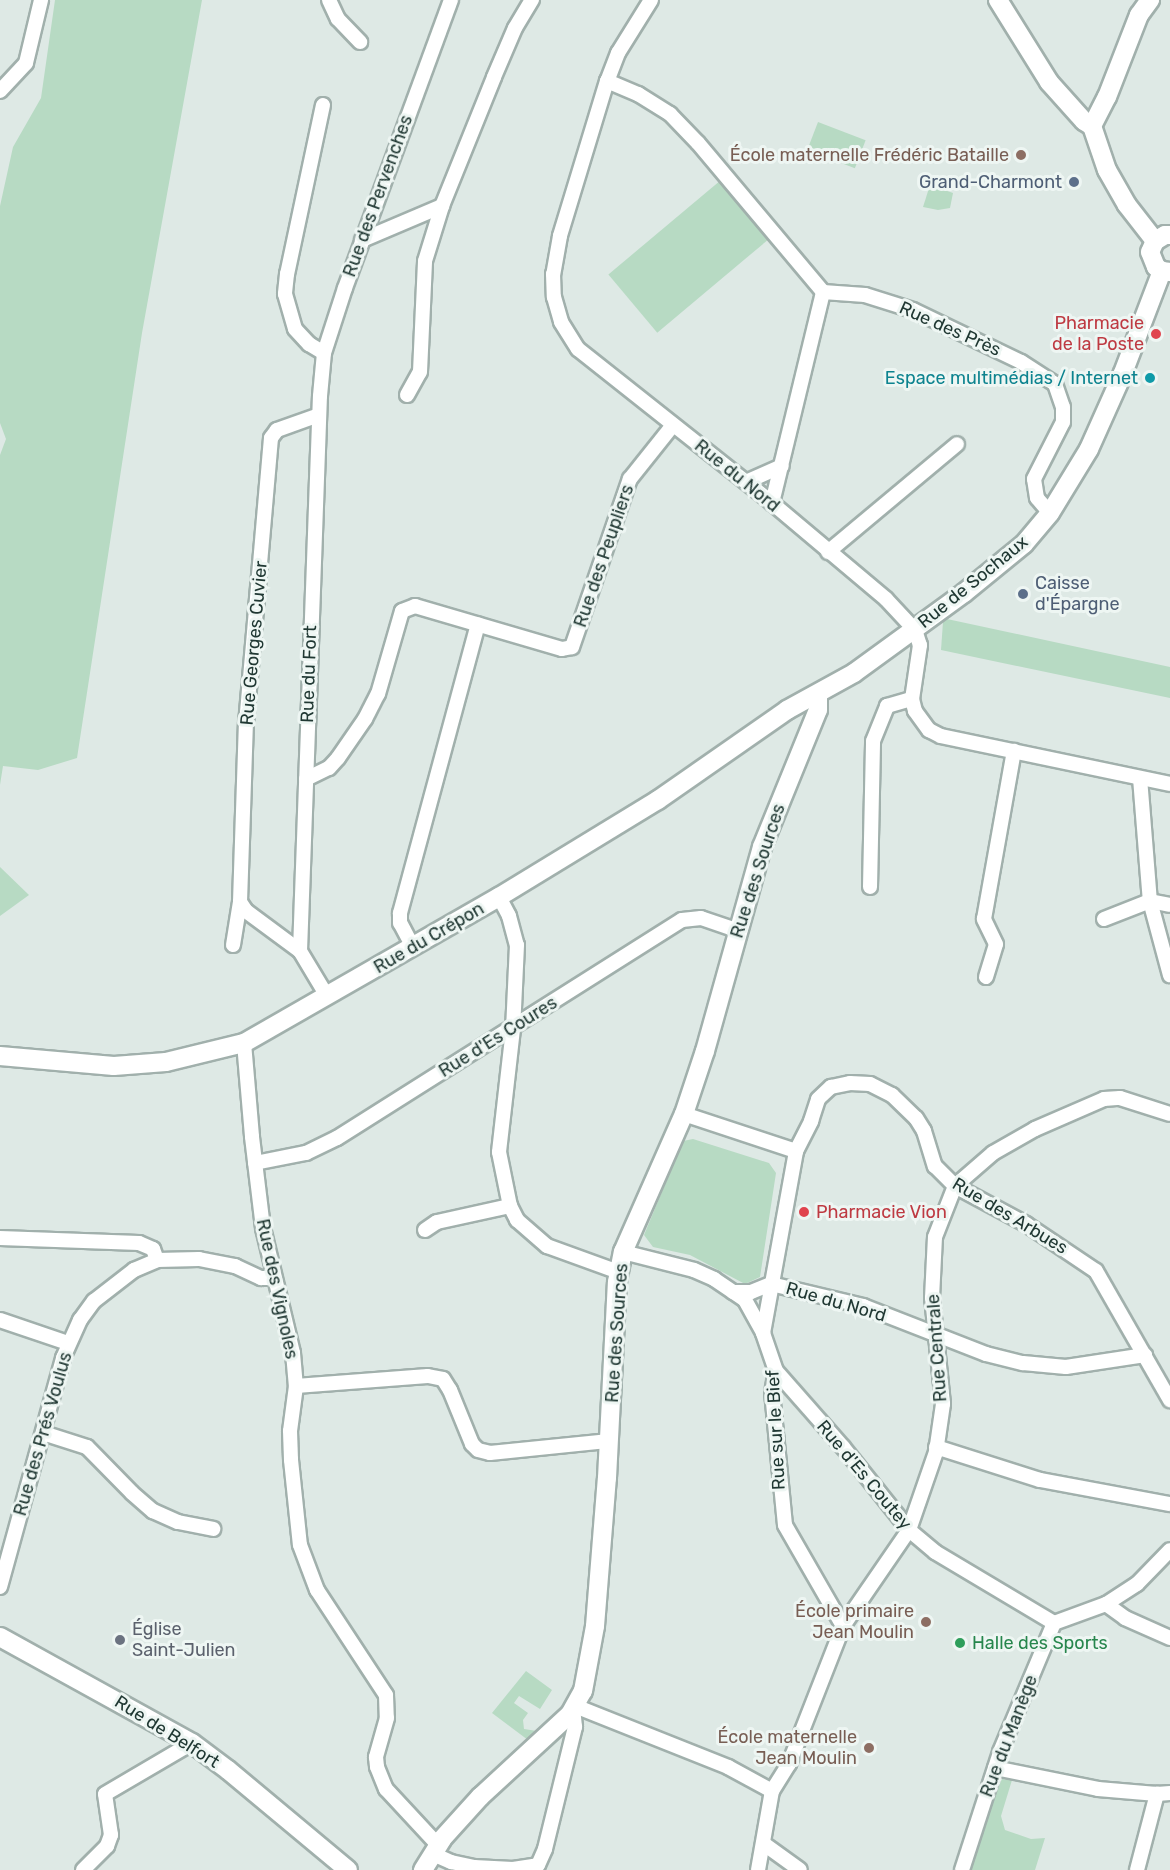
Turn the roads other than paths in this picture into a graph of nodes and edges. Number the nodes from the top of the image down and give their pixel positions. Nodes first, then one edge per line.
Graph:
1 (41, 0) edge
2 (328, 0) edge
3 (451, 0) edge
4 (532, 0) edge
5 (651, 0) edge
6 (998, 0) edge
7 (1150, 0) edge
8 (360, 42) dead end
9 (607, 81) junction
10 (0, 91) edge
11 (323, 105) dead end
12 (1092, 126) junction
13 (442, 207) junction
14 (1163, 238) edge
15 (362, 240) junction
16 (1166, 272) edge
17 (823, 292) junction
18 (324, 353) junction
19 (407, 395) dead end
20 (320, 396) joint
21 (319, 415) junction
22 (674, 425) junction
23 (957, 444) dead end
24 (782, 466) junction
25 (746, 482) junction
26 (772, 503) junction
27 (1050, 513) junction
28 (828, 552) junction
29 (478, 624) junction
30 (915, 630) junction
31 (818, 694) junction
32 (912, 699) junction
33 (1014, 751) junction
34 (1140, 778) junction
35 (306, 780) junction
36 (1170, 784) edge
37 (870, 887) dead end
38 (499, 897) junction
39 (1150, 901) junction
40 (240, 902) junction
41 (1170, 905) edge
42 (1104, 919) dead end
43 (739, 931) junction
44 (233, 945) dead end
45 (413, 947) junction
46 (300, 951) junction
47 (1170, 975) edge
48 (986, 977) dead end
49 (327, 996) junction
50 (513, 1029) junction
51 (244, 1043) junction
52 (0, 1056) edge
53 (684, 1114) junction
54 (1170, 1114) edge
55 (796, 1151) junction
56 (255, 1163) junction
57 (955, 1186) junction
58 (510, 1206) junction
59 (425, 1230) dead end
60 (0, 1238) edge
61 (623, 1252) junction
62 (157, 1260) junction
63 (619, 1272) junction
64 (274, 1278) junction
65 (771, 1284) junction
66 (733, 1292) junction
67 (0, 1320) edge
68 (763, 1333) junction
69 (936, 1336) junction
70 (68, 1343) junction
71 (1145, 1355) junction
72 (776, 1371) junction
73 (296, 1386) junction
74 (1170, 1400) edge
75 (43, 1432) junction
76 (609, 1441) junction
77 (936, 1447) junction
78 (1170, 1504) edge
79 (213, 1529) dead end
80 (909, 1530) junction
81 (1170, 1552) edge
82 (0, 1587) edge
83 (1106, 1604) junction
84 (1054, 1623) junction
85 (843, 1626) junction
86 (0, 1637) edge
87 (1170, 1638) edge
88 (572, 1710) junction
89 (192, 1743) junction
90 (995, 1768) junction
91 (772, 1791) junction
92 (1164, 1793) edge
93 (764, 1845) junction
94 (436, 1850) junction
95 (83, 1870) edge
96 (348, 1870) edge
97 (423, 1870) edge
98 (758, 1870) edge
99 (800, 1870) edge
100 (962, 1870) edge
101 (1137, 1870) edge

1 - 10 street
2 - 8 street
3 - 15 street, Rue des Pervenches
4 - 13 street
5 - 9 street, Rue du Nord
6 - 12 street
7 - 12 street
9 - 17 street
9 - 22 street, Rue du Nord
11 - 18 street
12 - 14 street
13 - 15 street
13 - 19 street
14 - 16 street
15 - 18 street, Rue des Pervenches
16 - 27 street, Rue de Sochaux
17 - 24 street
17 - 27 street, Rue des Près
18 - 20 street, Rue des Pervenches
20 - 21 street, Rue du Fort
21 - 35 street, Rue du Fort
21 - 40 street, Rue Georges Cuvier
22 - 25 street, Rue du Nord
22 - 29 street, Rue des Peupliers
23 - 28 street
24 - 25 street
24 - 26 street
25 - 26 street, Rue du Nord
26 - 28 street, Rue du Nord
27 - 30 street, Rue de Sochaux
28 - 30 street, Rue du Nord
29 - 35 street, Rue des Peupliers
29 - 45 street
30 - 31 street, Rue de Sochaux
30 - 32 street
31 - 38 street, Rue du Crépon
31 - 43 street, Rue des Sources
32 - 33 street
32 - 37 street
33 - 34 street
33 - 48 street
34 - 36 street
34 - 39 street
35 - 46 street, Rue du Fort
38 - 45 street, Rue du Crépon
38 - 50 street
39 - 41 street
39 - 42 street
39 - 47 street
40 - 44 street, Rue Georges Cuvier
40 - 46 street
43 - 50 street, Rue d'Es Coures
43 - 53 street, Rue des Sources
45 - 49 street, Rue du Crépon
46 - 49 street
49 - 51 street, Rue du Crépon
50 - 56 street, Rue d'Es Coures
50 - 58 street
51 - 52 street, Rue du Crépon
51 - 56 street, Rue des Vignoles
53 - 55 street
53 - 61 street, Rue des Sources
54 - 57 street, Rue Centrale
55 - 57 street, Rue des Arbues
55 - 65 street, Rue sur le Bief
56 - 64 street, Rue des Vignoles
57 - 69 street, Rue Centrale
57 - 71 street, Rue des Arbues
58 - 59 street
58 - 63 street
60 - 62 street
61 - 63 street, Rue des Sources
61 - 66 street
62 - 64 street, Rue des Prés Voulus
62 - 70 street, Rue des Prés Voulus
63 - 76 street, Rue des Sources
64 - 73 street, Rue des Vignoles
65 - 66 street
65 - 68 street, Rue sur le Bief
65 - 69 street, Rue du Nord
66 - 68 street
67 - 70 street
68 - 72 street, Rue sur le Bief
69 - 71 street, Rue du Nord
69 - 77 street, Rue Centrale
70 - 75 street, Rue des Prés Voulus
71 - 74 street, Rue des Arbues
72 - 80 street, Rue d'Es Coutey
72 - 85 street, Rue sur le Bief
73 - 76 street
73 - 94 street, Rue des Vignoles
75 - 79 street
75 - 82 street, Rue des Prés Voulus
76 - 88 street, Rue des Sources
77 - 78 street
77 - 80 street, Rue Centrale
80 - 84 street, Rue d'Es Coutey
80 - 85 street, Rue Centrale
81 - 83 street
83 - 84 street
83 - 87 street
84 - 90 street, Rue du Manège
85 - 91 street, Rue Centrale
86 - 89 street, Rue de Belfort
88 - 91 street
88 - 94 street, Rue des Sources
88 - 94 street
89 - 95 street
89 - 96 street, Rue de Belfort
90 - 92 street
90 - 100 street, Rue du Manège
91 - 93 street
92 - 101 street
93 - 98 street
93 - 99 street
94 - 97 street, Rue des Sources

